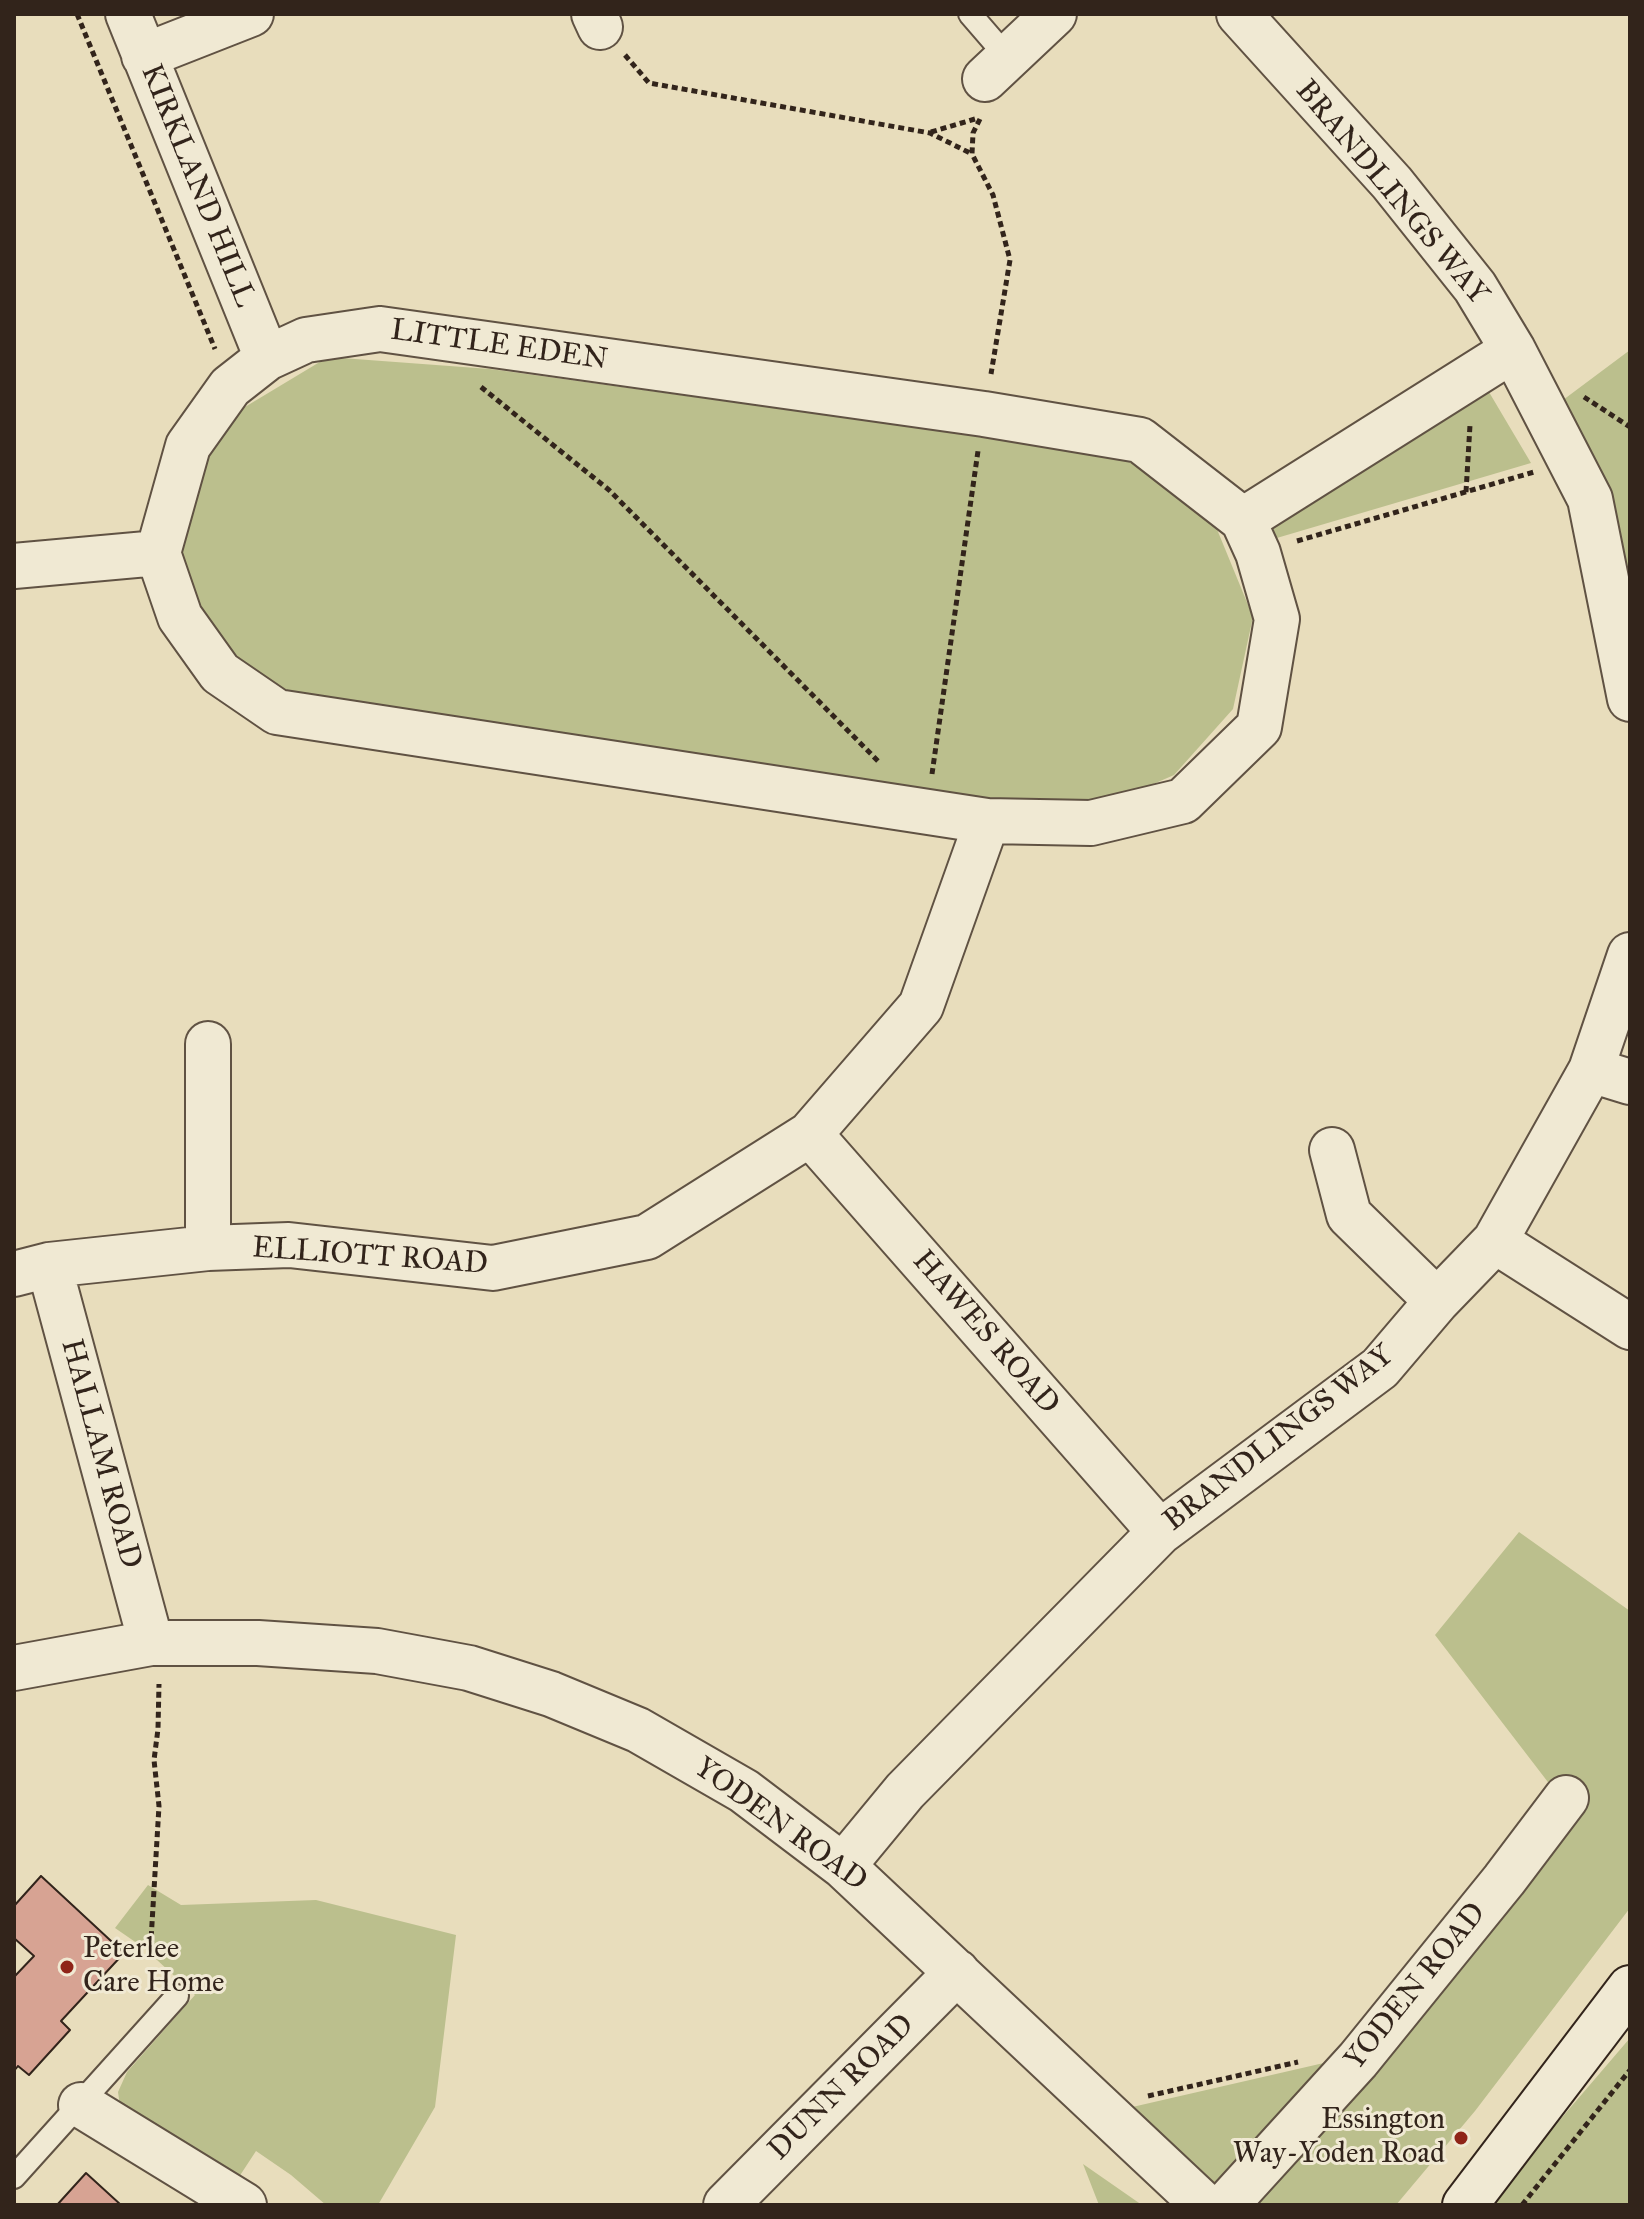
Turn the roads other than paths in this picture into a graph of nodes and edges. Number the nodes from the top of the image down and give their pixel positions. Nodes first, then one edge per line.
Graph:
1 (128, 14) edge
2 (251, 14) edge
3 (970, 14) edge
4 (1054, 14) edge
5 (1239, 14) edge
6 (144, 56) junction
7 (997, 68) joint
8 (1513, 350) junction
9 (267, 358) junction
10 (1250, 536) junction
11 (158, 553) junction
12 (14, 566) edge
13 (1630, 699) edge
14 (987, 821) junction
15 (1630, 955) edge
16 (208, 1044) dead end
17 (1611, 1076) edge
18 (810, 1134) junction
19 (1332, 1150) dead end
20 (1495, 1241) junction
21 (208, 1248) junction
22 (32, 1269) edge
23 (1437, 1301) junction
24 (1630, 1327) edge
25 (1160, 1532) junction
26 (155, 1664) junction
27 (14, 1668) edge
28 (1566, 1798) dead end
29 (843, 1866) junction
30 (957, 1972) junction
31 (1630, 1988) edge
32 (177, 1996) dead end
33 (81, 2105) junction
34 (14, 2177) edge
35 (244, 2205) edge
36 (726, 2205) edge
37 (1204, 2205) edge
38 (1226, 2205) edge
39 (1465, 2205) edge

1 - 6 street, KIRKLAND HILL
2 - 6 street
3 - 7 lane
4 - 7 street
5 - 8 street, BRANDLINGS WAY
6 - 9 street, KIRKLAND HILL
8 - 10 street
8 - 13 street, BRANDLINGS WAY
9 - 10 street, LITTLE EDEN
9 - 11 street, LITTLE EDEN
10 - 14 street
11 - 12 street
11 - 14 street
14 - 18 street, ELLIOTT ROAD
15 - 17 street, BRANDLINGS WAY
16 - 21 street
17 - 20 street, BRANDLINGS WAY
18 - 21 street, ELLIOTT ROAD
18 - 25 street, HAWES ROAD
19 - 23 street
20 - 23 street, BRANDLINGS WAY
20 - 24 street
21 - 22 street, ELLIOTT ROAD
22 - 26 street, HALLAM ROAD
23 - 25 street, BRANDLINGS WAY
25 - 29 street, BRANDLINGS WAY
26 - 27 street, YODEN ROAD
26 - 29 street, YODEN ROAD
28 - 38 street, YODEN ROAD
29 - 30 street, YODEN ROAD
30 - 36 street, DUNN ROAD
30 - 37 street, YODEN ROAD
31 - 39 street
32 - 33 lane
33 - 34 lane
33 - 35 street

